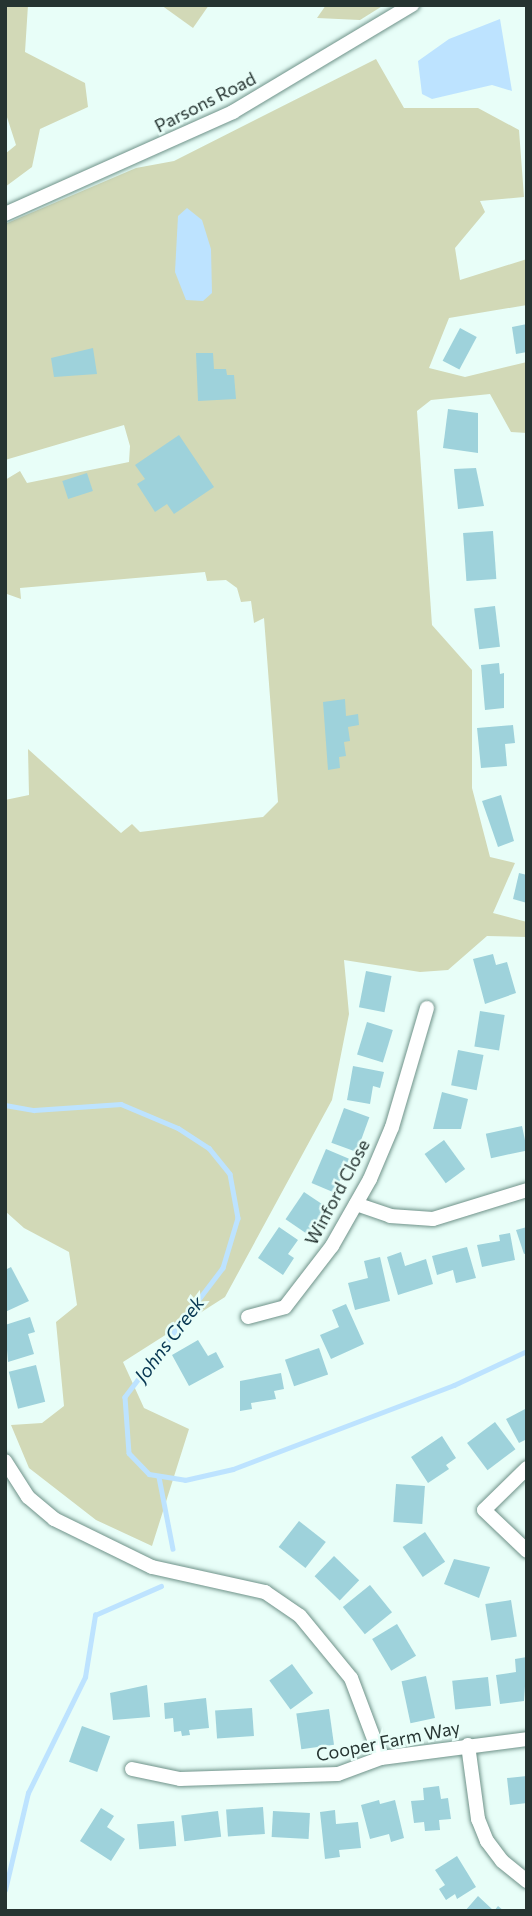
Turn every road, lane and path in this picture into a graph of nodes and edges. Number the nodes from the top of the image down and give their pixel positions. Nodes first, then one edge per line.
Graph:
1 (412, 5) edge
2 (5, 214) edge
3 (428, 1008) dead end
4 (527, 1190) edge
5 (356, 1204) junction
6 (248, 1317) dead end
7 (5, 1461) edge
8 (527, 1468) edge
9 (527, 1551) edge
10 (527, 1740) edge
11 (468, 1745) junction
12 (381, 1758) junction
13 (132, 1769) dead end
14 (527, 1881) edge

1 - 2 street, Parsons Road
3 - 5 street, Winford Close
4 - 5 street
5 - 6 street, Winford Close
7 - 12 street
8 - 9 street
10 - 11 street, Cooper Farm Way
11 - 12 street, Cooper Farm Way
11 - 14 street
12 - 13 street, Cooper Farm Way

